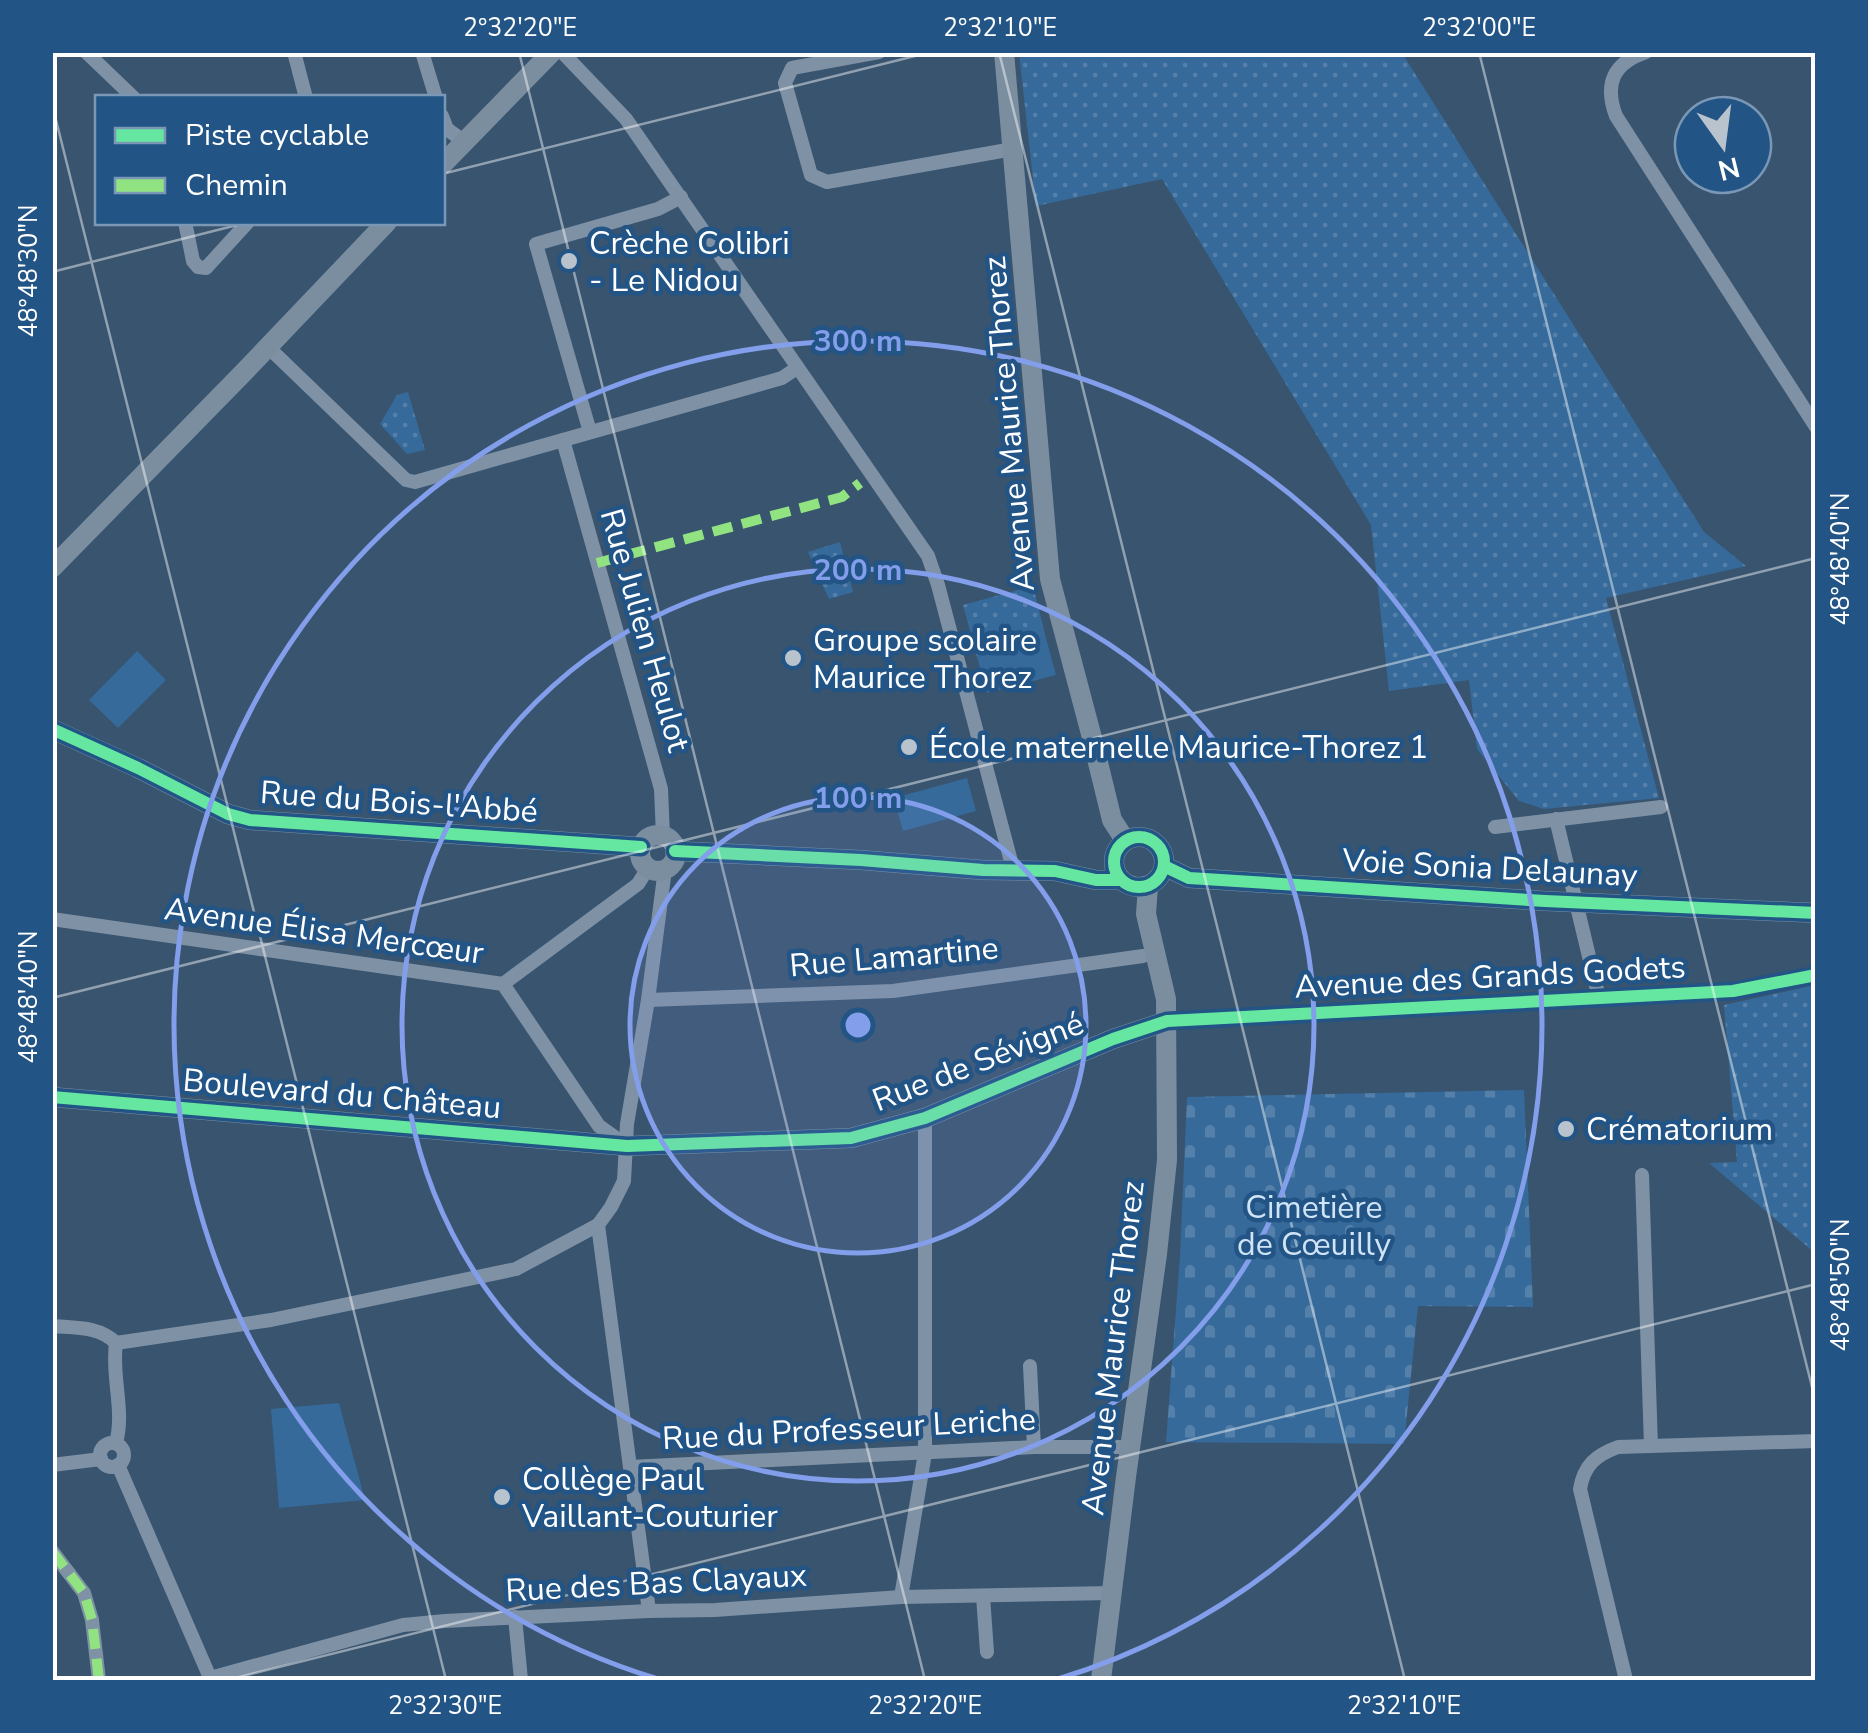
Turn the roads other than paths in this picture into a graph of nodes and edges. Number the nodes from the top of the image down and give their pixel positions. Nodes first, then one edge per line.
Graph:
1 (86, 52) edge
2 (294, 52) edge
3 (422, 52) edge
4 (552, 52) edge
5 (562, 52) edge
6 (879, 52) edge
7 (1004, 52) edge
8 (1646, 52) edge
9 (131, 95) edge
10 (305, 95) edge
11 (435, 95) edge
12 (445, 124) edge
13 (466, 142) junction
14 (1013, 149) junction
15 (445, 161) edge
16 (680, 197) junction
17 (186, 225) edge
18 (245, 225) edge
19 (384, 225) edge
20 (268, 347) junction
21 (798, 368) junction
22 (1816, 427) edge
23 (590, 432) junction
24 (562, 440) junction
25 (52, 568) edge
26 (52, 729) edge
27 (1661, 807) dead end
28 (1556, 819) junction
29 (1495, 827) dead end
30 (1125, 840) junction
31 (658, 854) junction
32 (1164, 866) junction
33 (1013, 870) junction
34 (1119, 875) junction
35 (1148, 886) junction
36 (1574, 901) junction
37 (1816, 913) edge
38 (52, 919) edge
39 (1143, 956) junction
40 (1816, 975) edge
41 (503, 984) junction
42 (1599, 998) junction
43 (648, 1000) junction
44 (1167, 1021) junction
45 (52, 1097) edge
46 (925, 1118) junction
47 (627, 1146) junction
48 (1642, 1175) dead end
49 (598, 1225) junction
50 (52, 1326) edge
51 (116, 1342) junction
52 (1030, 1366) dead end
53 (1816, 1442) edge
54 (116, 1444) junction
55 (1651, 1446) junction
56 (1034, 1447) junction
57 (1130, 1447) junction
58 (925, 1453) junction
59 (101, 1459) junction
60 (52, 1465) edge
61 (118, 1466) junction
62 (630, 1466) junction
63 (52, 1551) edge
64 (1112, 1593) junction
65 (984, 1596) junction
66 (900, 1597) junction
67 (649, 1611) junction
68 (515, 1616) junction
69 (987, 1652) dead end
70 (98, 1680) edge
71 (211, 1680) edge
72 (521, 1680) edge
73 (1101, 1680) edge
74 (1626, 1680) edge

1 - 9 street
2 - 10 street
3 - 11 street
4 - 13 main road
5 - 16 street
6 - 14 street
7 - 14 main road, Avenue Maurice Thorez
8 - 22 street
12 - 13 street
13 - 15 main road
14 - 30 main road, Avenue Maurice Thorez
16 - 21 street
16 - 23 street
17 - 18 street
19 - 20 main road
20 - 24 street
20 - 25 main road
21 - 23 street
21 - 33 street
23 - 24 street
24 - 31 street, Rue Julien Heulot
26 - 31 main road, Rue du Bois-l'Abbé
27 - 28 street
28 - 29 street
28 - 36 street
30 - 32 main road
30 - 34 main road
31 - 33 main road, Rue du Bois-l'Abbé
31 - 41 street
31 - 43 street, Rue Julien Heulot
32 - 35 main road
32 - 36 main road, Voie Sonia Delaunay
33 - 34 main road, Rue du Bois-l'Abbé
34 - 35 main road
34 - 39 main road, Avenue Maurice Thorez
35 - 44 main road, Avenue Maurice Thorez
36 - 37 main road, Voie Sonia Delaunay
36 - 42 street
38 - 41 street, Avenue Élisa Mercœur
39 - 43 street, Rue Lamartine
39 - 44 main road, Avenue Maurice Thorez
40 - 42 street, Avenue des Grands Godets
41 - 47 street, Avenue Élisa Mercœur
42 - 44 street, Avenue des Grands Godets
43 - 47 street, Rue Julien Heulot
44 - 46 main road, Rue de Sévigné
44 - 57 main road, Avenue Maurice Thorez
45 - 47 main road, Boulevard du Château
46 - 47 main road, Rue de Sévigné
46 - 58 street
47 - 49 street
48 - 55 street
49 - 51 street
49 - 62 street
50 - 51 street
51 - 54 street
52 - 56 street
53 - 55 street
54 - 59 street
54 - 61 street
55 - 74 street
56 - 57 street, Rue du Professeur Leriche
56 - 58 street, Rue du Professeur Leriche
57 - 64 main road, Avenue Maurice Thorez
58 - 62 street, Rue du Professeur Leriche
58 - 66 street
59 - 60 street
59 - 61 street
61 - 71 street
62 - 67 street
63 - 70 street
64 - 65 street, Rue des Bas Clayaux
64 - 73 main road, Avenue Maurice Thorez
65 - 66 street, Rue des Bas Clayaux
65 - 69 street
66 - 67 street, Rue des Bas Clayaux
67 - 68 street, Rue des Bas Clayaux
68 - 71 street, Rue des Bas Clayaux
68 - 72 street

